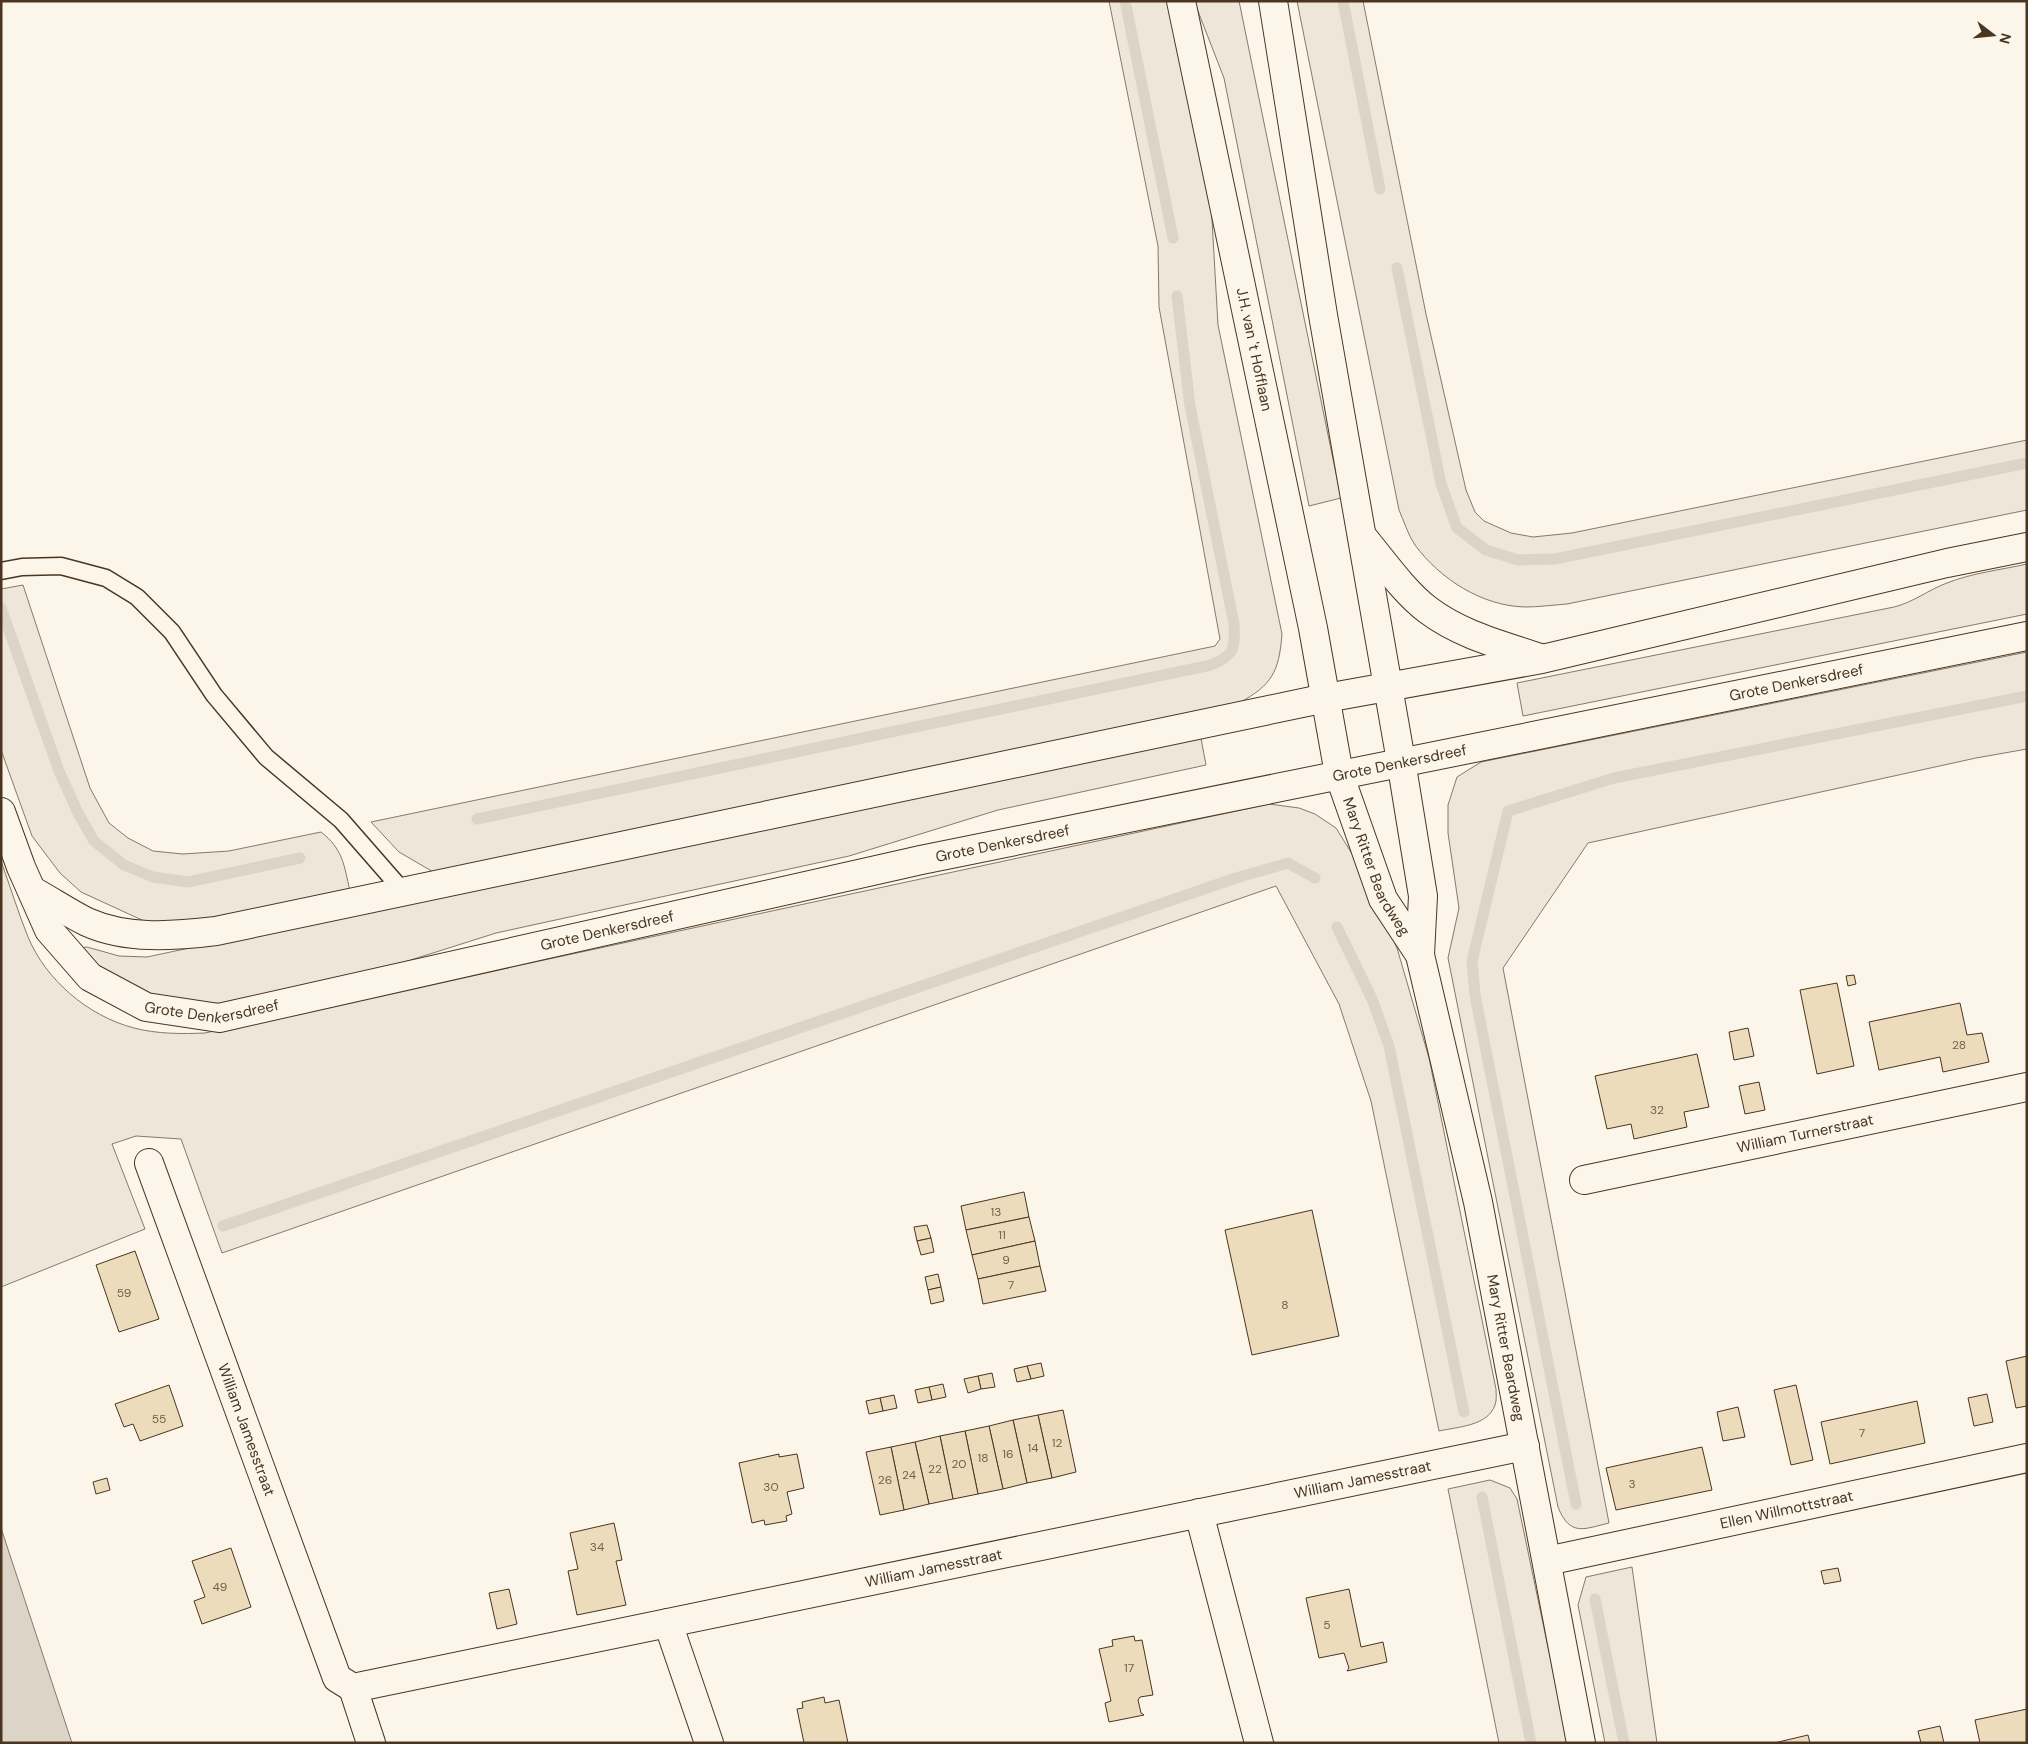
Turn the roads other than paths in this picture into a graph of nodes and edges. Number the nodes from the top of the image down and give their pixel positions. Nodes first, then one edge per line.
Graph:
1 (1181, 1) edge
2 (1273, 1) edge
3 (1361, 534) junction
4 (2027, 547) edge
5 (1, 571) edge
6 (2027, 636) edge
7 (1542, 658) junction
8 (1388, 686) junction
9 (1326, 698) junction
10 (1401, 762) junction
11 (1339, 774) junction
12 (1, 812) edge
13 (403, 891) junction
14 (33, 892) junction
15 (1420, 955) junction
16 (2027, 1087) edge
17 (149, 1163) dead end
18 (1584, 1180) dead end
19 (1525, 1446) junction
20 (2027, 1458) edge
21 (1199, 1513) junction
22 (1548, 1561) junction
23 (668, 1623) junction
24 (354, 1688) junction
25 (371, 1743) edge
26 (709, 1743) edge
27 (1259, 1743) edge
28 (1581, 1743) edge

1 - 9 street, J.H. van 't Hofflaan
2 - 3 street
3 - 7 street
3 - 8 street
4 - 7 street
5 - 13 lane
6 - 10 street, Grote Denkersdreef
7 - 8 street
8 - 9 street
8 - 10 street, Mary Ritter Beardweg
9 - 11 street, J.H. van 't Hofflaan
9 - 13 street
10 - 11 street, Grote Denkersdreef
10 - 15 street, Mary Ritter Beardweg
11 - 14 street, Grote Denkersdreef
11 - 15 street, Mary Ritter Beardweg
12 - 14 street, Grote Denkersdreef
13 - 14 street
15 - 19 street, Mary Ritter Beardweg
16 - 18 street, William Turnerstraat
17 - 24 street, William Jamesstraat
19 - 21 street, William Jamesstraat
19 - 22 street, Mary Ritter Beardweg
20 - 22 street, Ellen Willmottstraat
21 - 23 street, William Jamesstraat
21 - 27 street
22 - 28 street, Mary Ritter Beardweg
23 - 24 street, William Jamesstraat
23 - 26 street
24 - 25 street

